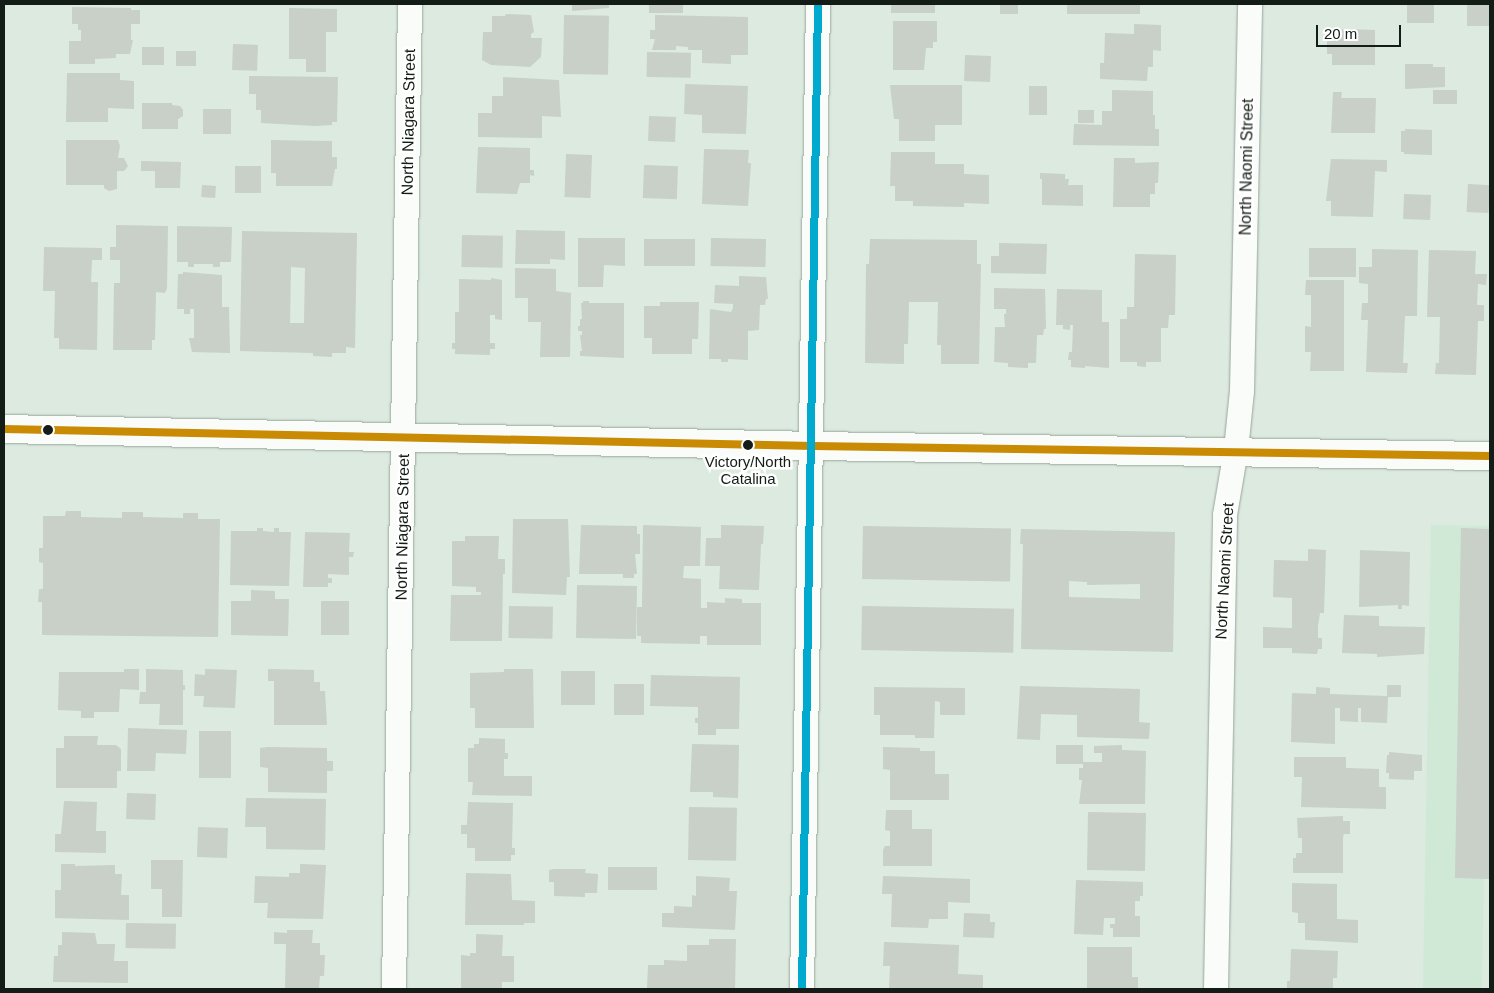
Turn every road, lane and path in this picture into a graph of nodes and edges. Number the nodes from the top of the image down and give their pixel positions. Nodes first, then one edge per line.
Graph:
1 (410, 4) edge
2 (818, 4) edge
3 (1250, 4) edge
4 (4, 429) edge
5 (404, 437) junction
6 (812, 446) junction
7 (1236, 450) junction
8 (1490, 456) edge
9 (394, 989) edge
10 (802, 989) edge
11 (1216, 989) edge

1 - 5 street, North Niagara Street
2 - 6 street
3 - 7 street, North Naomi Street
4 - 5 main road
5 - 6 main road
5 - 9 street, North Niagara Street
6 - 7 main road
6 - 10 street
7 - 8 main road
7 - 11 street, North Naomi Street

